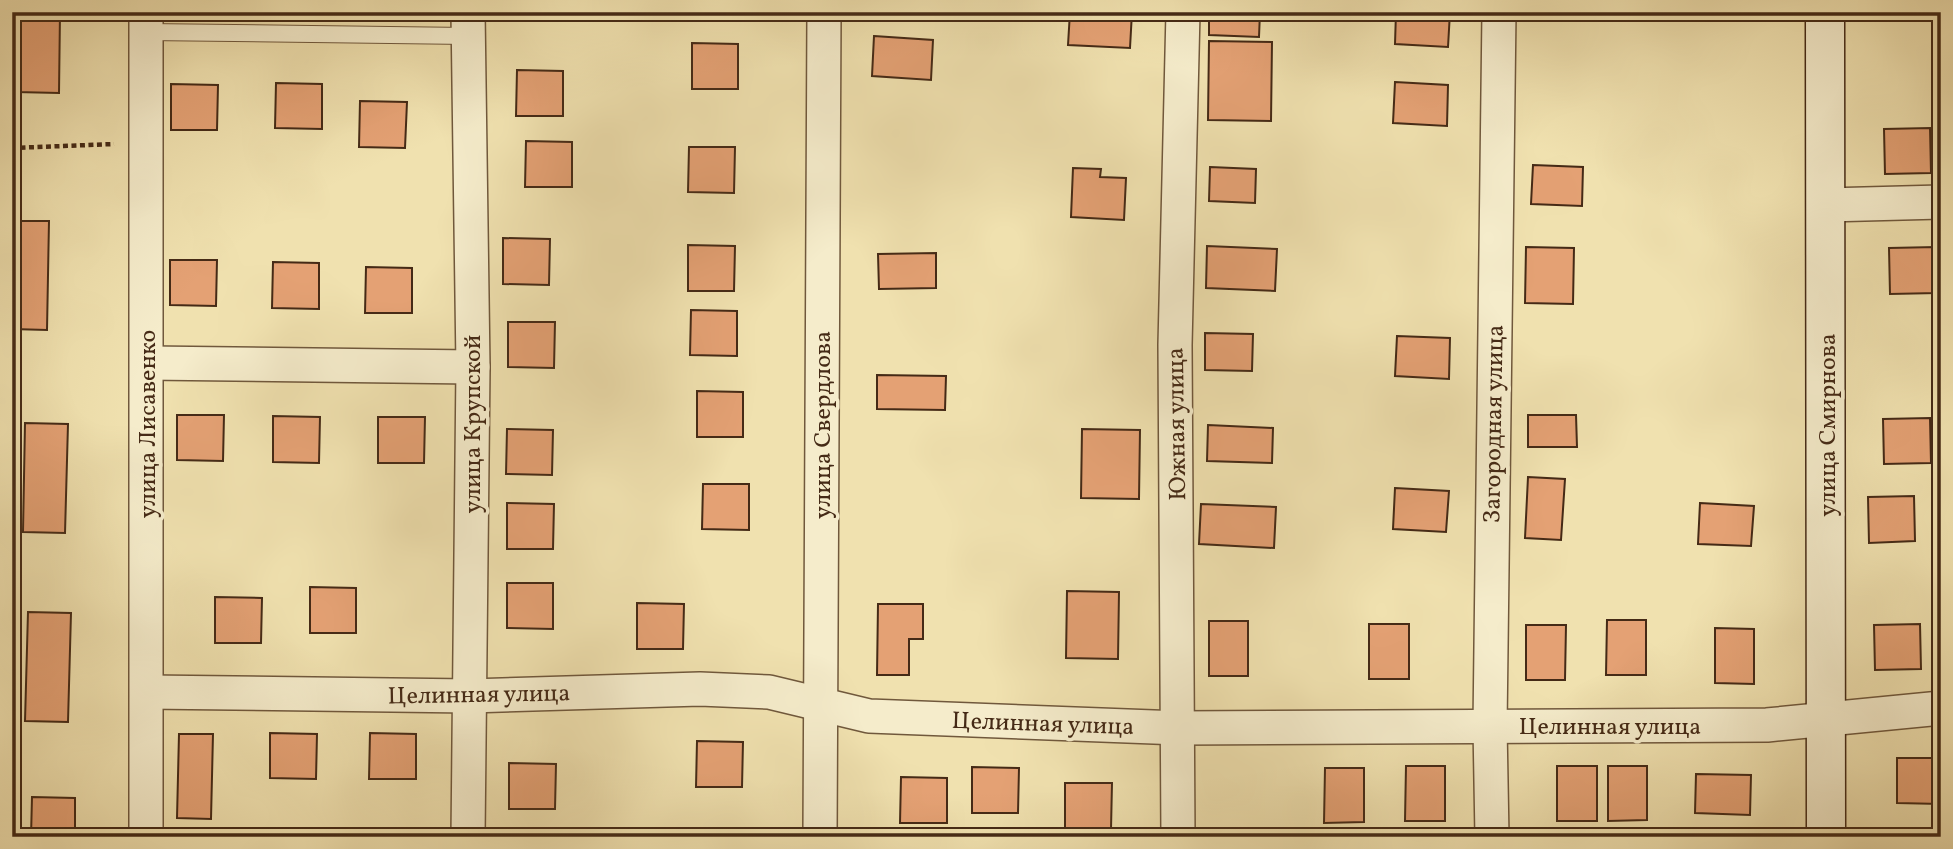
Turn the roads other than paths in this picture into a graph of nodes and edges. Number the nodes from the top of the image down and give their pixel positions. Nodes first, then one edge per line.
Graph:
1 (824, 12) edge
2 (1183, 12) edge
3 (1499, 12) edge
4 (1825, 12) edge
5 (146, 22) edge
6 (468, 24) edge
7 (1941, 202) edge
8 (1826, 205) junction
9 (148, 363) junction
10 (473, 367) junction
11 (147, 692) junction
12 (470, 696) junction
13 (821, 707) junction
14 (1941, 708) edge
15 (1828, 718) junction
16 (1490, 726) junction
17 (1180, 728) junction
18 (146, 837) edge
19 (468, 837) edge
20 (820, 837) edge
21 (1178, 837) edge
22 (1492, 837) edge
23 (1826, 837) edge

1 - 13 street, улица Свердлова
2 - 17 street, Южная улица
3 - 16 street, Загородная улица
4 - 8 street, улица Смирнова
5 - 6 lane
5 - 9 street, улица Лисавенко
6 - 10 street, улица Крупской
7 - 8 street
8 - 15 street, улица Смирнова
9 - 10 street
9 - 11 street, улица Лисавенко
10 - 12 street, улица Крупской
11 - 12 street, Целинная улица
11 - 18 street, улица Лисавенко
12 - 13 street, Целинная улица
12 - 19 street, улица Крупской
13 - 17 street, Целинная улица
13 - 20 street, улица Свердлова
14 - 15 street, Целинная улица
15 - 16 street, Целинная улица
15 - 23 street, улица Смирнова
16 - 17 street, Целинная улица
16 - 22 street, Загородная улица
17 - 21 street, Южная улица

